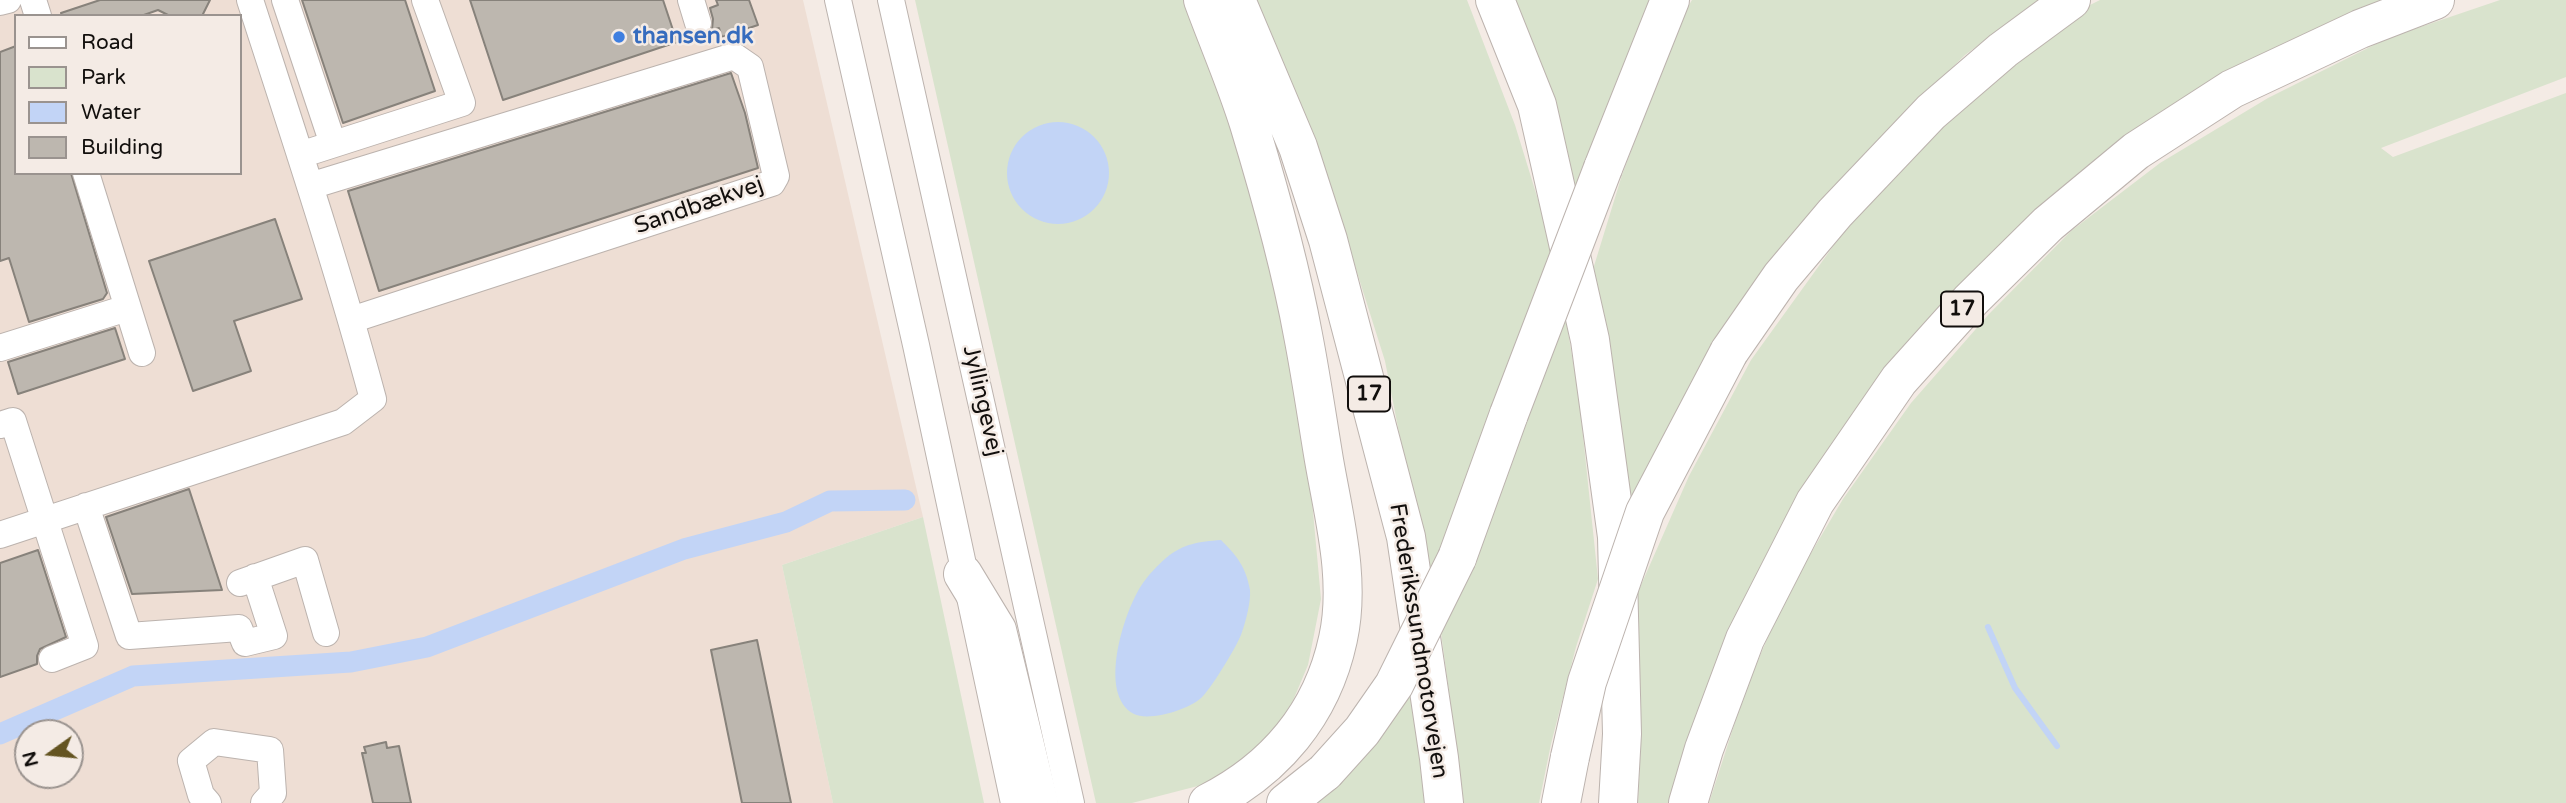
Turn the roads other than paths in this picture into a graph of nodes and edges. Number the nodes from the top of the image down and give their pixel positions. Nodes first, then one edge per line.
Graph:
1 (8, 0) edge
2 (250, 0) edge
3 (285, 0) edge
4 (425, 0) edge
5 (838, 0) edge
6 (873, 0) edge
7 (891, 0) edge
8 (1203, 0) edge
9 (1236, 0) edge
10 (1495, 0) edge
11 (1670, 0) edge
12 (2071, 0) edge
13 (2435, 0) edge
14 (0, 2) edge
15 (916, 114) junction
16 (333, 144) junction
17 (300, 155) junction
18 (87, 175) edge
19 (310, 186) junction
20 (127, 308) junction
21 (351, 320) junction
22 (0, 348) edge
23 (142, 353) dead end
24 (0, 425) edge
25 (64, 514) junction
26 (0, 535) edge
27 (963, 574) junction
28 (326, 633) dead end
29 (52, 659) dead end
30 (208, 803) edge
31 (264, 803) edge
32 (1014, 803) edge
33 (1039, 803) edge
34 (1072, 803) edge
35 (1208, 803) edge
36 (1286, 803) edge
37 (1444, 803) edge
38 (1561, 803) edge
39 (1618, 803) edge
40 (1688, 803) edge

1 - 14 street
2 - 17 street
3 - 16 street
4 - 16 street
5 - 27 street
6 - 15 street
7 - 15 street, Jyllingevej
8 - 35 highway
9 - 37 highway, Frederikssundmotorvejen / 17
10 - 39 highway
11 - 36 highway, bridge
12 - 38 highway, bridge
13 - 40 highway, 17
15 - 34 street, Jyllingevej
16 - 17 street
17 - 19 street
18 - 20 street
19 - 21 street
19 - 21 street, Sandbækvej
20 - 22 street
20 - 23 street
21 - 25 street
24 - 25 street
25 - 26 street
25 - 28 street
25 - 29 street
27 - 32 street
27 - 33 highway
30 - 31 street

